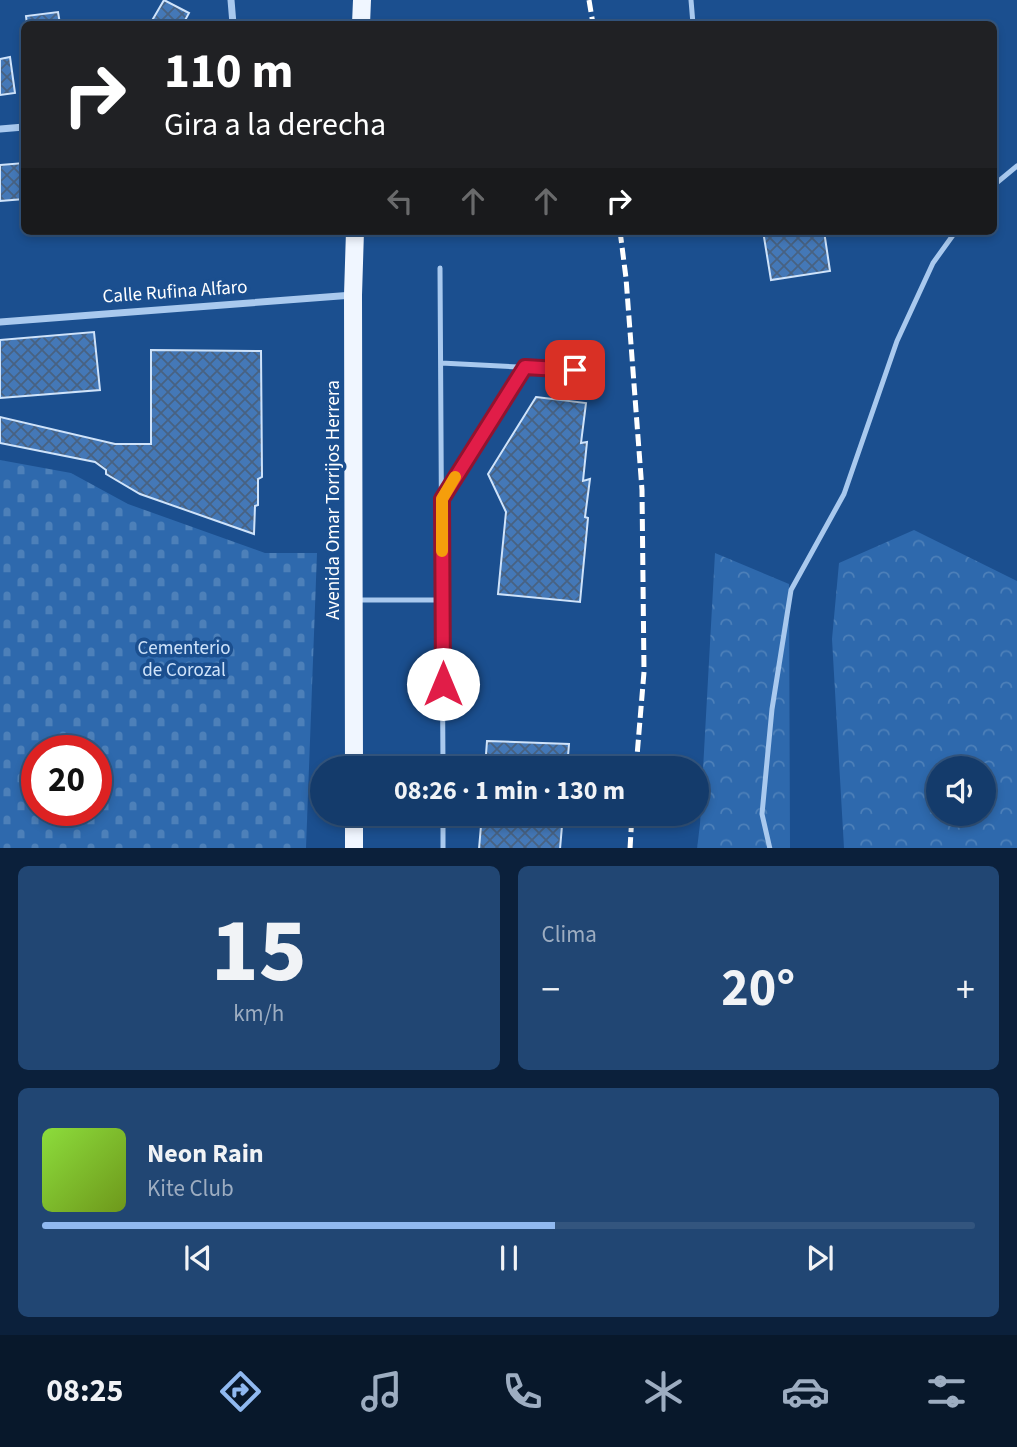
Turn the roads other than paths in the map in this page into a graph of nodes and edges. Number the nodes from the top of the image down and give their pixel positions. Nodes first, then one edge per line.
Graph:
1 (231, 0) edge
2 (362, 0) edge
3 (691, 0) edge
4 (233, 21) edge
5 (362, 21) edge
6 (693, 21) edge
7 (21, 127) edge
8 (0, 130) edge
9 (1017, 166) edge
10 (997, 183) edge
11 (355, 235) edge
12 (953, 235) edge
13 (440, 268) dead end
14 (353, 295) junction
15 (0, 322) edge
16 (441, 363) junction
17 (525, 367) junction
18 (575, 370) dead end
19 (442, 499) junction
20 (354, 600) junction
21 (442, 600) junction
22 (354, 756) edge
23 (443, 756) edge
24 (354, 826) edge
25 (443, 826) edge
26 (354, 848) edge
27 (443, 848) edge
28 (770, 848) edge

1 - 4 street
2 - 5 main road
3 - 6 lane
7 - 8 street
9 - 10 lane
11 - 14 main road, Avenida Omar Torrijos Herrera
12 - 28 lane
13 - 16 lane
14 - 15 street, Calle Rufina Alfaro
14 - 20 main road, Avenida Omar Torrijos Herrera
16 - 17 lane
16 - 19 lane
17 - 18 lane
17 - 19 lane
19 - 21 lane
20 - 21 lane
20 - 22 main road, Avenida Omar Torrijos Herrera
21 - 23 lane
24 - 26 main road
25 - 27 lane

